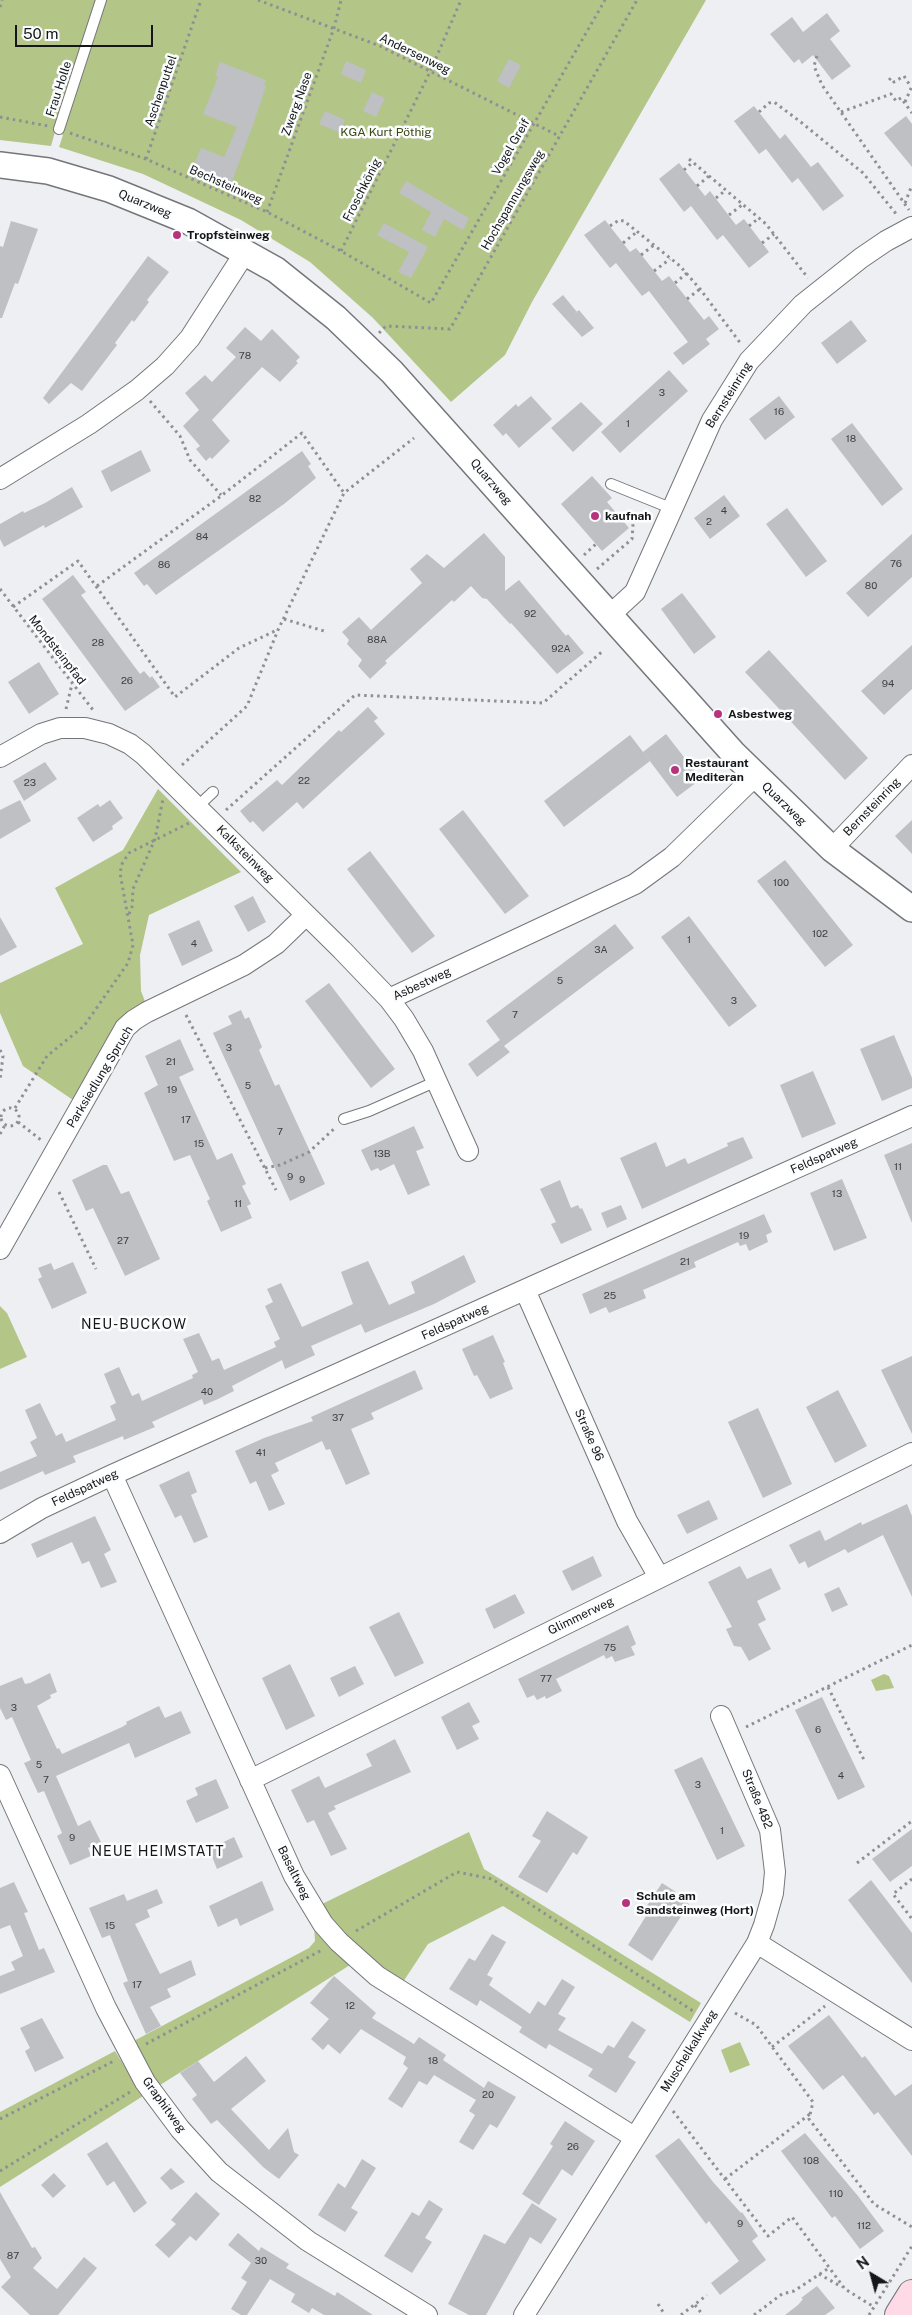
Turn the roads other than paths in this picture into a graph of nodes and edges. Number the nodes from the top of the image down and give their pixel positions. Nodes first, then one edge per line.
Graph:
1 (101, 0) edge
2 (59, 129) road end
3 (0, 166) edge
4 (906, 218) edge
5 (246, 251) junction
6 (0, 479) edge
7 (611, 484) dead end
8 (673, 509) junction
9 (610, 615) junction
10 (0, 757) edge
11 (912, 765) edge
12 (755, 776) junction
13 (213, 792) dead end
14 (195, 813) junction
15 (832, 849) junction
16 (912, 909) edge
17 (306, 915) junction
18 (388, 999) junction
19 (437, 1081) junction
20 (912, 1116) edge
21 (341, 1122) road end
22 (468, 1151) dead end
23 (0, 1249) edge
24 (525, 1290) junction
25 (912, 1453) edge
26 (112, 1475) junction
27 (0, 1533) edge
28 (659, 1577) junction
29 (721, 1716) dead end
30 (0, 1775) edge
31 (250, 1780) junction
32 (757, 1943) junction
33 (912, 2040) edge
34 (634, 2137) junction
35 (912, 2294) edge
36 (886, 2311) edge
37 (427, 2315) edge
38 (524, 2315) edge

1 - 2 lane, Frau Holle
3 - 5 street, Quarzweg
4 - 8 street, Bernsteinring
5 - 6 street
5 - 9 street, Quarzweg
7 - 8 lane
8 - 9 street, Bernsteinring
9 - 12 street, Quarzweg
10 - 14 street, Kalksteinweg
11 - 15 street, Bernsteinring
12 - 15 street, Quarzweg
12 - 18 street, Asbestweg
13 - 14 lane
14 - 17 street, Kalksteinweg
15 - 16 street, Quarzweg
17 - 18 street, Kalksteinweg
17 - 23 street, Parksiedlung Spruch
18 - 19 street, Kalksteinweg
19 - 21 lane
19 - 22 street, Kalksteinweg
20 - 24 street, Feldspatweg
24 - 26 street, Feldspatweg
24 - 28 street, Straße 96
25 - 28 street, Glimmerweg
26 - 27 street, Feldspatweg
26 - 31 street, Basaltweg
28 - 31 street, Glimmerweg
29 - 32 street, Straße 482
30 - 37 street, Graphitweg
31 - 34 street, Basaltweg
32 - 33 street
32 - 34 street, Muschelkalkweg
34 - 38 street, Muschelkalkweg
35 - 36 main road

